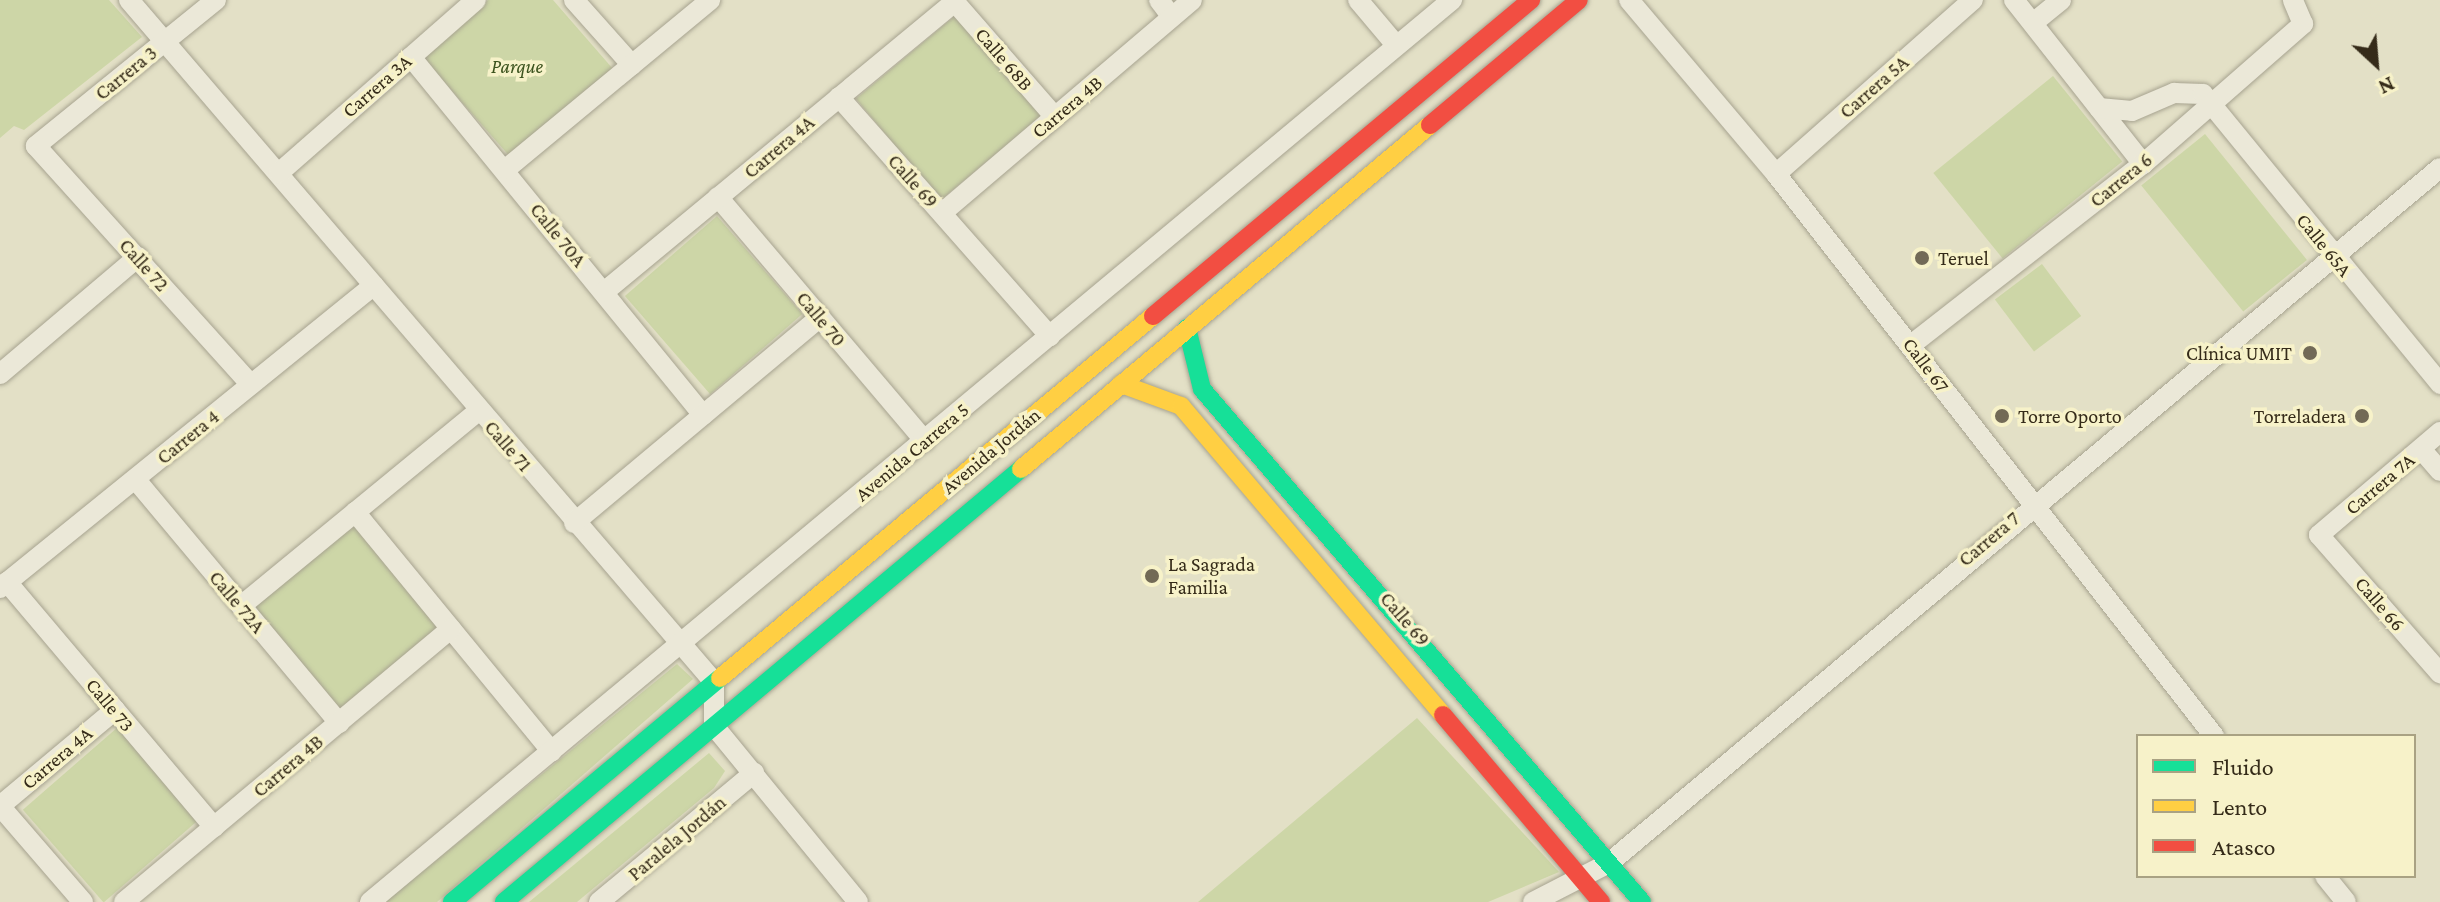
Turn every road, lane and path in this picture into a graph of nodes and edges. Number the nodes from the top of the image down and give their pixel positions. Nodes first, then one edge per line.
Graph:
1 (129, 0) edge
2 (216, 0) edge
3 (476, 0) edge
4 (574, 0) edge
5 (710, 0) edge
6 (1159, 0) edge
7 (1192, 0) edge
8 (1358, 0) edge
9 (1452, 0) edge
10 (1531, 0) edge
11 (1579, 0) edge
12 (1629, 0) edge
13 (1973, 0) edge
14 (2014, 0) edge
15 (2061, 0) edge
16 (2293, 0) edge
17 (954, 1) edge
18 (1172, 17) junction
19 (2033, 23) junction
20 (165, 42) junction
21 (1396, 45) junction
22 (411, 57) junction
23 (632, 65) junction
24 (839, 97) junction
25 (2210, 105) junction
26 (2099, 108) junction
27 (1055, 117) junction
28 (36, 146) joint
29 (2143, 164) junction
30 (2440, 168) edge
31 (506, 169) junction
32 (279, 173) junction
33 (1776, 174) junction
34 (718, 197) junction
35 (942, 213) junction
36 (2332, 255) junction
37 (138, 257) junction
38 (374, 285) junction
39 (604, 292) junction
40 (820, 317) junction
41 (1187, 328) junction
42 (1050, 336) junction
43 (1911, 345) junction
44 (0, 374) edge
45 (1121, 384) junction
46 (2440, 384) edge
47 (251, 385) junction
48 (478, 411) junction
49 (703, 415) junction
50 (2440, 432) edge
51 (925, 441) junction
52 (2421, 449) junction
53 (2440, 471) edge
54 (136, 480) junction
55 (2031, 504) junction
56 (355, 512) junction
57 (574, 523) junction
58 (2319, 535) joint
59 (4, 585) edge
60 (241, 606) junction
61 (451, 629) junction
62 (680, 645) junction
63 (2440, 673) edge
64 (714, 682) junction
65 (115, 710) junction
66 (339, 723) junction
67 (714, 726) junction
68 (2212, 734) edge
69 (552, 752) junction
70 (754, 773) junction
71 (0, 806) edge
72 (214, 827) junction
73 (1609, 863) junction
74 (1582, 878) junction
75 (2327, 878) edge
76 (849, 899) edge
77 (83, 902) edge
78 (124, 902) edge
79 (370, 902) edge
80 (452, 902) edge
81 (504, 902) edge
82 (599, 902) edge
83 (1533, 902) edge
84 (1601, 902) edge
85 (1642, 902) edge
86 (2346, 902) edge

1 - 20 street, Calle 71
2 - 20 street, Carrera 3
3 - 22 street, Carrera 3A
4 - 23 street
5 - 23 street
6 - 18 street
7 - 18 street, Carrera 4B
8 - 21 street
9 - 21 street, Avenida Carrera 5
10 - 64 main road, Avenida Jordán
11 - 41 main road, Avenida Jordán
12 - 33 street, Calle 67
13 - 33 street, Carrera 5A
14 - 19 street
15 - 19 street
16 - 25 street, Carrera 6
17 - 24 street, Carrera 4A
17 - 27 street, Calle 68B
18 - 27 street, Carrera 4B
19 - 26 street
20 - 28 street, Carrera 3
20 - 32 street, Calle 71
21 - 42 street, Avenida Carrera 5
22 - 31 street, Calle 70A
22 - 32 street, Carrera 3A
23 - 31 street
24 - 34 street, Carrera 4A
24 - 35 street, Calle 69
25 - 26 street
25 - 29 street, Carrera 6
25 - 36 street, Calle 65A
26 - 29 street
27 - 35 street, Carrera 4B
28 - 37 street, Calle 72
29 - 43 street, Carrera 6
30 - 36 street, Carrera 7
31 - 39 street, Calle 70A
32 - 38 street, Calle 71
33 - 43 street, Calle 67
34 - 39 street, Carrera 4A
34 - 40 street, Calle 70
35 - 42 street, Calle 69
36 - 46 street, Calle 65A
36 - 55 street, Carrera 7
37 - 44 street
37 - 47 street, Calle 72
38 - 47 street, Carrera 4
38 - 48 street, Calle 71
39 - 49 street, Calle 70A
40 - 49 street
40 - 51 street, Calle 70
41 - 45 main road, Avenida Jordán
41 - 73 main road, Calle 69
42 - 51 street, Avenida Carrera 5
43 - 55 street, Calle 67
45 - 67 main road, Avenida Jordán
45 - 74 main road, Calle 69
47 - 54 street, Carrera 4
48 - 56 street
48 - 57 street, Calle 71
49 - 57 street
50 - 52 street, Carrera 7A
51 - 62 street, Avenida Carrera 5
52 - 53 street
52 - 58 street, Carrera 7A
54 - 59 street, Carrera 4
54 - 60 street, Calle 72A
55 - 68 street, Calle 67
55 - 73 street, Carrera 7
56 - 60 street
56 - 61 street
57 - 62 street, Calle 71
58 - 63 street, Calle 66
59 - 65 street, Calle 73
60 - 66 street, Calle 72A
61 - 66 street, Carrera 4B
61 - 69 street
62 - 64 street, Calle 71
62 - 69 street, Avenida Carrera 5
64 - 67 street
64 - 80 main road, Avenida Jordán
65 - 71 street, Carrera 4A
65 - 72 street, Calle 73
66 - 72 street, Carrera 4B
67 - 70 street
67 - 81 main road, Avenida Jordán
69 - 79 street, Avenida Carrera 5
70 - 76 street
70 - 82 street, Paralela Jordán
71 - 77 street
72 - 78 street, Carrera 4B
73 - 74 street, Carrera 7
73 - 85 main road, Calle 69
74 - 83 street, Carrera 7
74 - 84 main road, Calle 69
75 - 86 street

